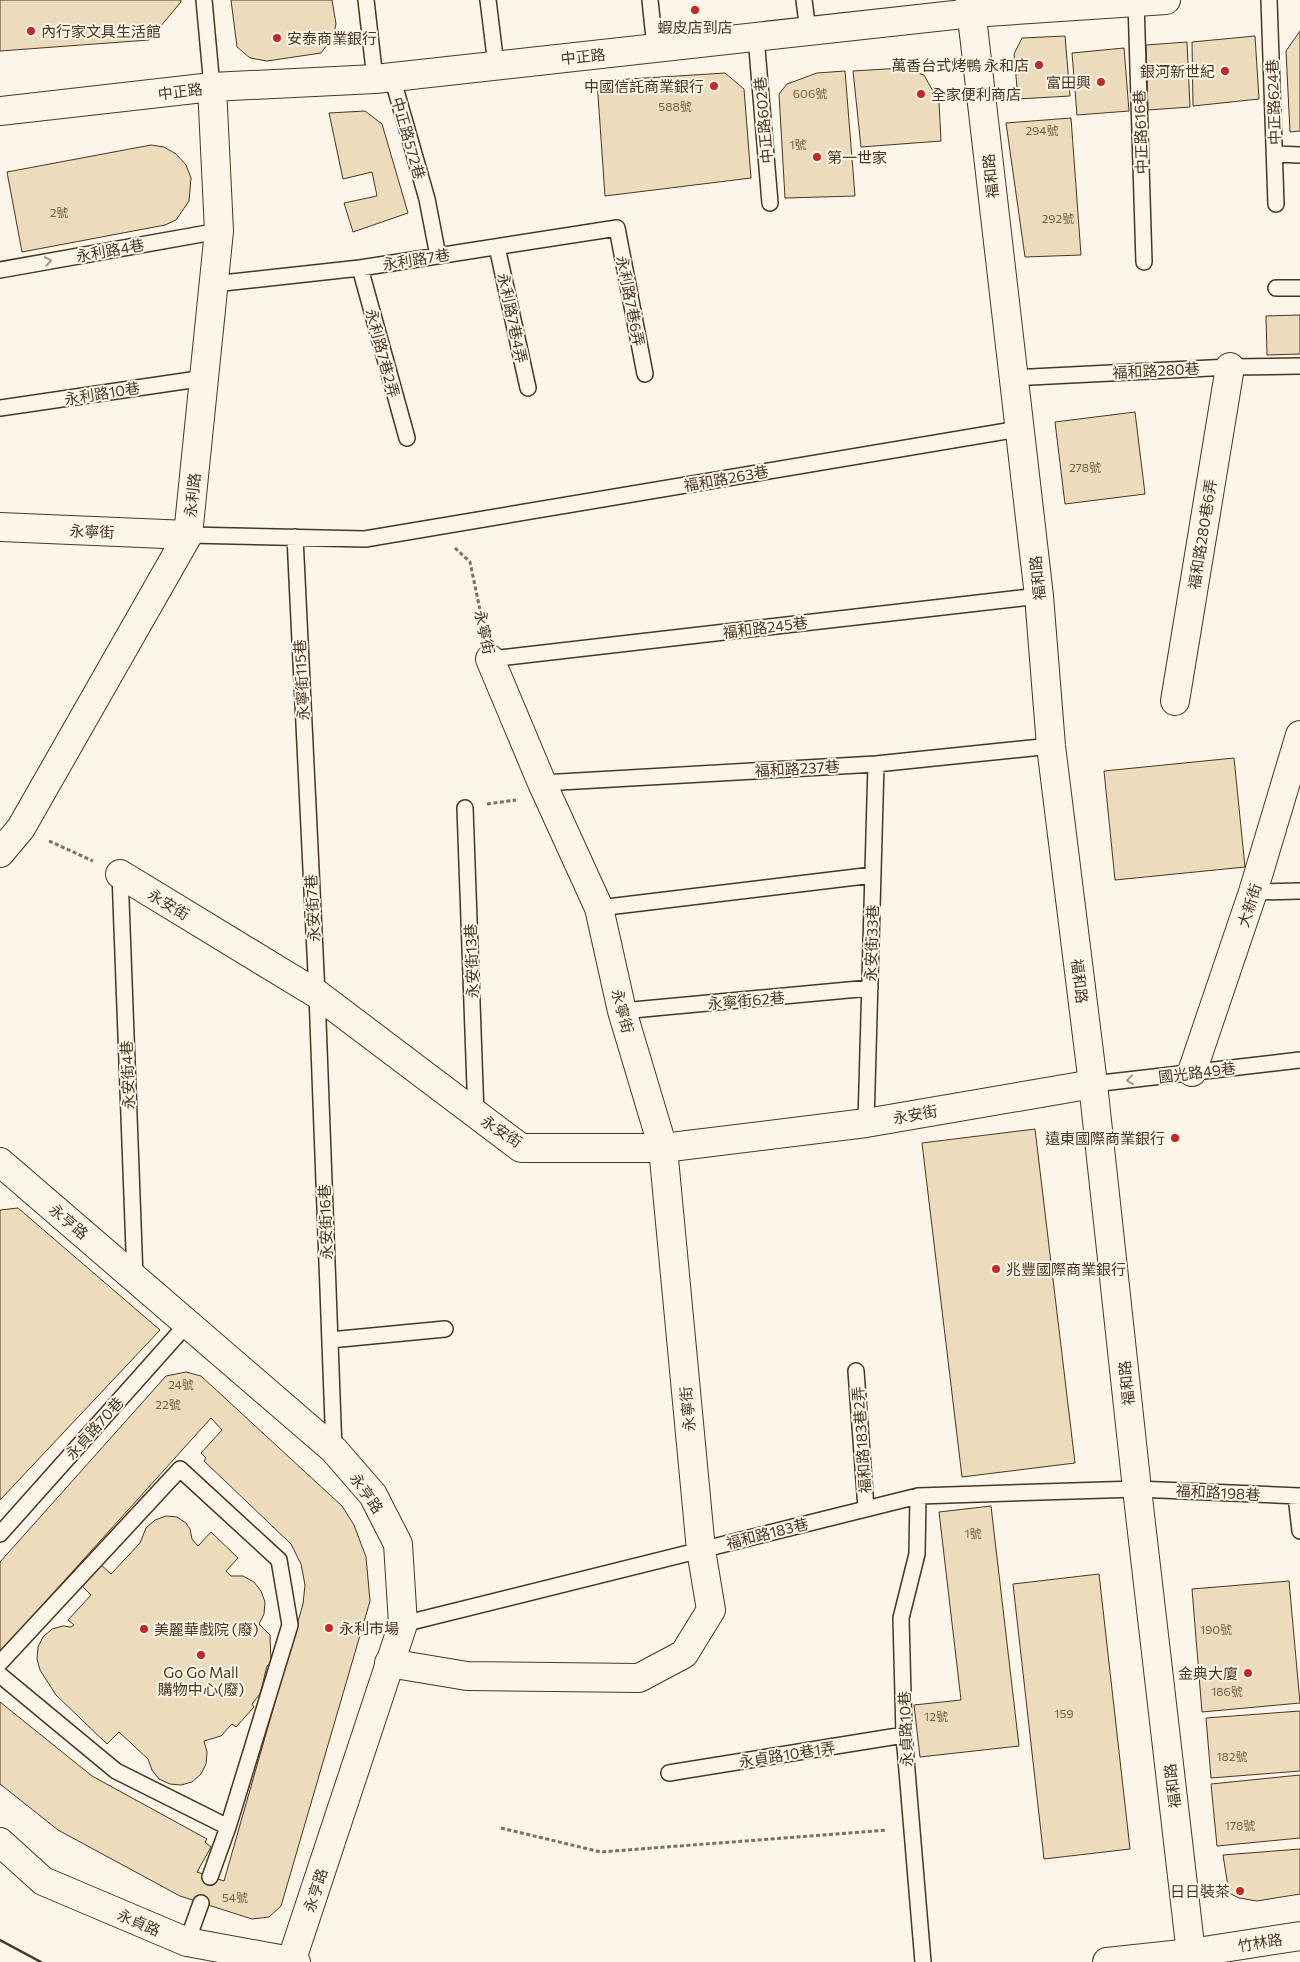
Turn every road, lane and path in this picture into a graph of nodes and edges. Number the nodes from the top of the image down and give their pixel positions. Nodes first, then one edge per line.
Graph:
1 (204, 0) edge
2 (366, 0) edge
3 (488, 0) edge
4 (650, 0) edge
5 (804, 0) edge
6 (1166, 0) edge
7 (1269, 0) edge
8 (1136, 2) junction
9 (971, 7) edge
10 (808, 31) junction
11 (756, 37) junction
12 (655, 48) junction
13 (496, 65) junction
14 (384, 78) junction
15 (212, 87) junction
16 (0, 111) edge
17 (1276, 154) junction
18 (1300, 155) edge
19 (770, 203) dead end
20 (1276, 204) dead end
21 (617, 228) joint
22 (219, 231) junction
23 (497, 247) junction
24 (438, 256) junction
25 (1144, 262) dead end
26 (360, 268) junction
27 (0, 270) edge
28 (214, 284) junction
29 (1276, 288) dead end
30 (1300, 288) edge
31 (1300, 366) edge
32 (1230, 367) junction
33 (645, 374) dead end
34 (205, 378) junction
35 (1013, 378) junction
36 (528, 388) dead end
37 (0, 408) edge
38 (1019, 429) junction
39 (407, 438) dead end
40 (433, 527) junction
41 (0, 528) edge
42 (188, 535) junction
43 (295, 537) junction
44 (1039, 596) junction
45 (490, 659) junction
46 (1175, 701) dead end
47 (1300, 736) edge
48 (1051, 746) junction
49 (876, 764) junction
50 (545, 789) junction
51 (465, 808) joint
52 (308, 822) joint
53 (21, 828) junction
54 (0, 853) edge
55 (120, 874) junction
56 (873, 875) junction
57 (1300, 891) edge
58 (1253, 892) junction
59 (599, 908) junction
60 (870, 988) junction
61 (317, 994) junction
62 (622, 1011) junction
63 (1300, 1060) edge
64 (1192, 1072) junction
65 (1093, 1084) junction
66 (476, 1115) junction
67 (866, 1123) junction
68 (663, 1148) junction
69 (0, 1162) edge
70 (135, 1277) junction
71 (188, 1323) junction
72 (445, 1329) dead end
73 (330, 1340) junction
74 (856, 1371) dead end
75 (334, 1450) junction
76 (1137, 1489) junction
77 (918, 1496) junction
78 (1298, 1496) edge
79 (866, 1508) junction
80 (1300, 1531) edge
81 (0, 1534) edge
82 (701, 1550) junction
83 (403, 1624) junction
84 (0, 1663) edge
85 (389, 1663) junction
86 (0, 1675) edge
87 (904, 1735) junction
88 (669, 1773) dead end
89 (228, 1826) junction
90 (501, 1828) dead end
91 (910, 1828) junction
92 (0, 1842) edge
93 (210, 1877) dead end
94 (201, 1903) dead end
95 (1300, 1936) edge
96 (187, 1942) junction
97 (1192, 1958) edge
98 (293, 1962) edge
99 (923, 1962) edge
100 (1107, 1962) edge

1 - 15 lane
2 - 14 lane, 中正路572巷
3 - 13 lane
4 - 12 lane
5 - 10 lane
6 - 8 street, 中正路
7 - 17 lane, 中正路624巷
8 - 9 street, 中正路
8 - 25 lane, 中正路616巷
9 - 10 street, 中正路
9 - 35 street, 福和路
10 - 11 street, 中正路
11 - 12 street, 中正路
11 - 19 lane, 中正路602巷
12 - 13 street, 中正路
13 - 14 street, 中正路
14 - 15 street, 中正路
14 - 24 lane, 中正路572巷
15 - 16 street, 中正路
15 - 22 street, 永利路
17 - 18 lane
17 - 20 lane, 中正路624巷
21 - 23 lane, 永利路7巷
21 - 33 lane, 永利路7巷6弄
27 -> 22 lane, 永利路4巷
22 - 28 street, 永利路
23 - 24 lane, 永利路7巷
23 - 36 lane, 永利路7巷4弄
24 - 26 lane, 永利路7巷
26 - 28 lane, 永利路7巷
26 - 39 lane, 永利路7巷2弄
28 - 34 street, 永利路
29 - 30 lane
31 - 32 lane, 福和路280巷
32 - 35 lane, 福和路280巷
32 - 46 street, 福和路280巷6弄
34 - 37 lane, 永利路10巷
34 - 42 street, 永利路
35 - 38 street, 福和路
38 - 40 lane, 福和路263巷
38 - 44 street, 福和路
40 - 43 lane, 永寧街
40 - 45 path, 永寧街
41 - 42 street, 永寧街
42 - 43 lane, 永寧街
42 - 53 street, 永利路
43 - 52 lane, 永寧街115巷
44 - 45 lane, 福和路245巷
44 - 48 street, 福和路
45 - 50 street, 永寧街
47 - 58 street, 大新街
48 - 49 lane, 福和路237巷
48 - 65 street, 福和路
49 - 50 lane, 福和路237巷
49 - 56 lane, 永安街33巷
50 - 51 path
50 - 59 street, 永寧街
51 - 66 lane, 永安街13巷
52 - 61 lane, 永安街7巷
53 - 54 street, 永利路
53 - 55 path
55 - 61 street, 永安街
55 - 70 lane, 永安街4巷
56 - 59 lane
56 - 60 lane, 永安街33巷
57 - 58 lane
58 - 64 street, 大新街
59 - 62 street, 永寧街
60 - 62 lane, 永寧街62巷
60 - 67 lane, 永安街33巷
61 - 66 street, 永安街
61 - 73 lane, 永安街16巷
62 - 68 street, 永寧街
63 - 64 lane, 國光路49巷
64 -> 65 lane, 國光路49巷
65 - 67 street, 永安街
65 - 76 street, 福和路
66 - 68 street, 永安街
67 - 68 street, 永安街
68 - 82 street, 永寧街
69 - 70 street, 永亨路
70 - 71 street, 永亨路
71 - 75 street, 永亨路
71 - 81 lane, 永貞路70巷
72 - 73 lane
73 - 75 lane, 永安街16巷
74 - 79 lane, 福和路183巷2弄
75 - 83 street, 永亨路
76 - 77 lane, 福和路183巷
76 - 78 lane, 福和路198巷
76 - 97 street, 福和路
77 - 79 lane, 福和路183巷
77 - 87 lane, 永貞路10巷
78 - 80 lane
79 - 82 lane, 福和路183巷
82 - 83 lane, 福和路183巷
82 - 85 street, 永寧街
83 - 85 street, 永亨路
84 - 89 lane
85 - 98 street, 永亨路
86 - 89 lane
87 - 88 lane, 永貞路10巷1弄
87 - 91 lane, 永貞路10巷
89 - 93 lane
90 - 91 path
91 - 99 lane, 永貞路10巷
92 - 96 street, 永貞路
94 - 96 lane
95 - 97 street, 竹林路
96 - 98 street, 永貞路
97 - 100 street

